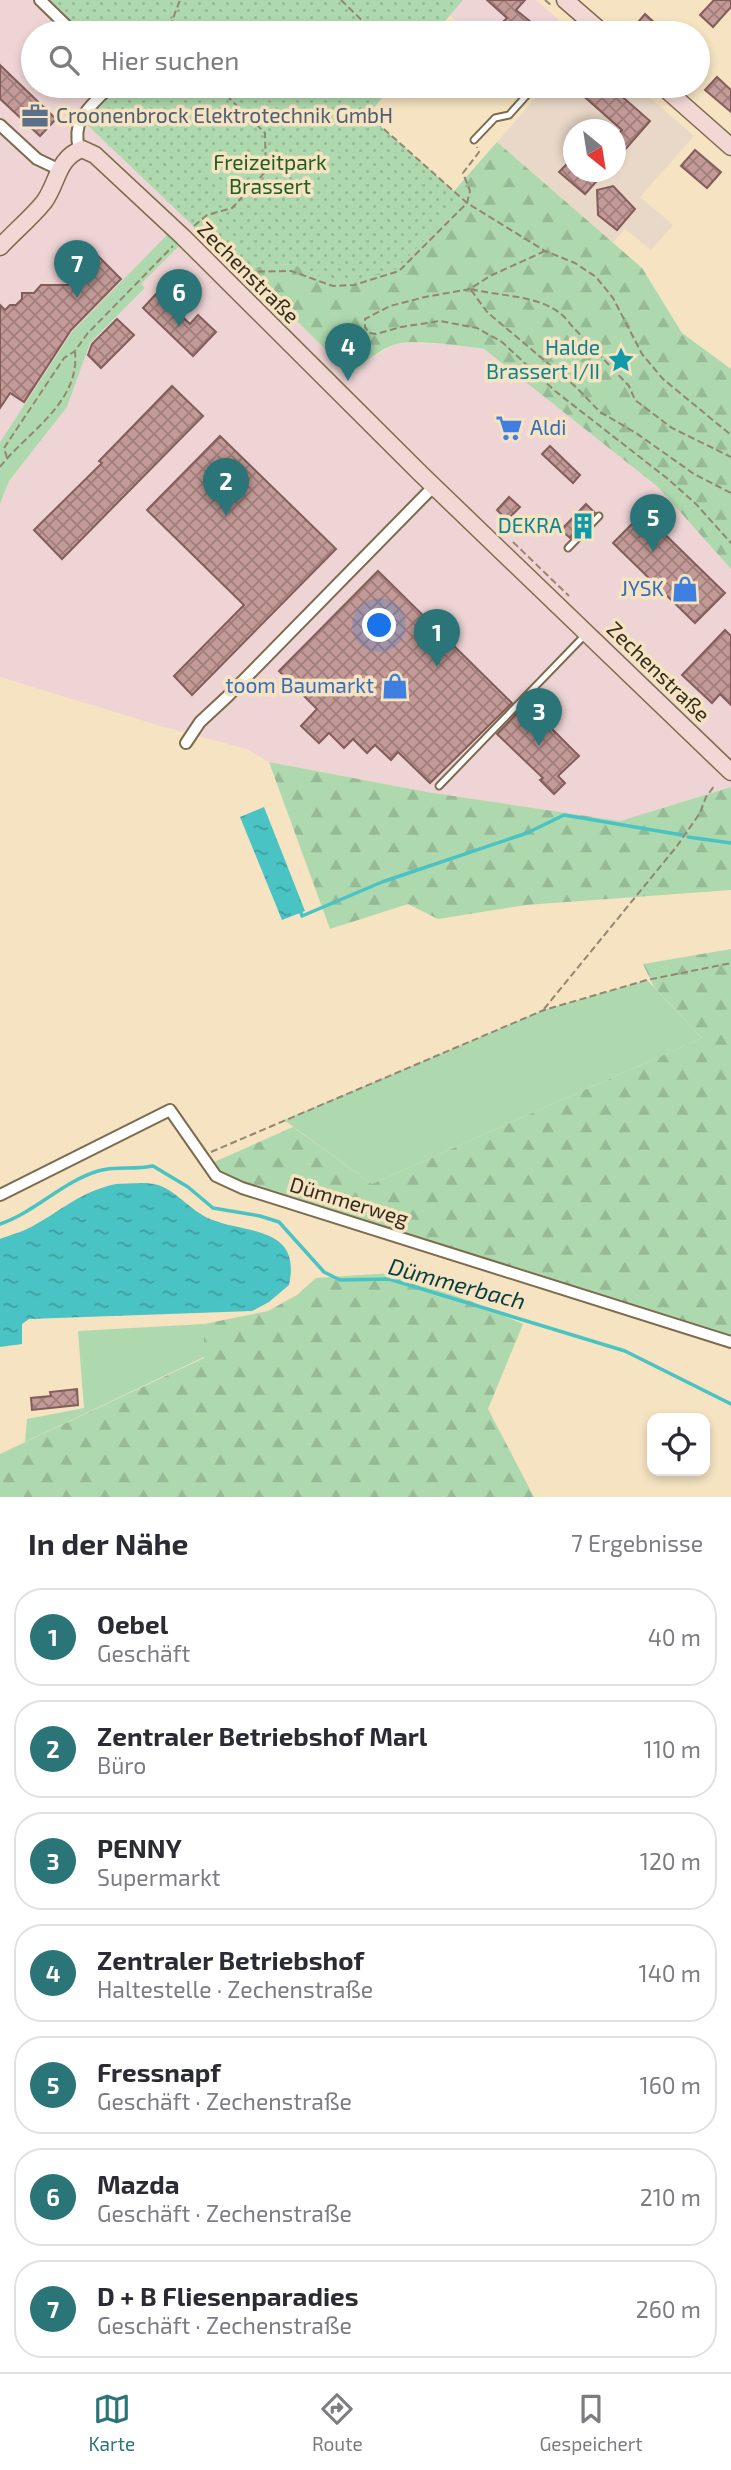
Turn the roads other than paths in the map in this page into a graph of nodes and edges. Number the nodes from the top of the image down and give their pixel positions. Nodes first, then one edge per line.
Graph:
1 (40, 0) edge
2 (565, 0) edge
3 (62, 21) edge
4 (584, 21) edge
5 (99, 98) edge
6 (525, 98) edge
7 (676, 98) edge
8 (0, 125) edge
9 (474, 140) road end
10 (729, 142) edge
11 (79, 149) junction
12 (58, 169) junction
13 (0, 247) edge
14 (434, 486) junction
15 (599, 516) dead end
16 (568, 548) dead end
17 (587, 632) junction
18 (186, 743) dead end
19 (731, 772) edge
20 (439, 786) dead end
21 (0, 1195) edge
22 (731, 1342) edge

1 - 3 street
2 - 4 street
5 - 11 street
6 - 9 lane
7 - 10 street
8 - 12 street
11 - 12 street
11 - 14 street, Zechenstraße
12 - 13 street
14 - 17 street, Zechenstraße
14 - 18 street
15 - 16 lane
17 - 19 street, Zechenstraße
17 - 20 lane
21 - 22 street, Dümmerweg

